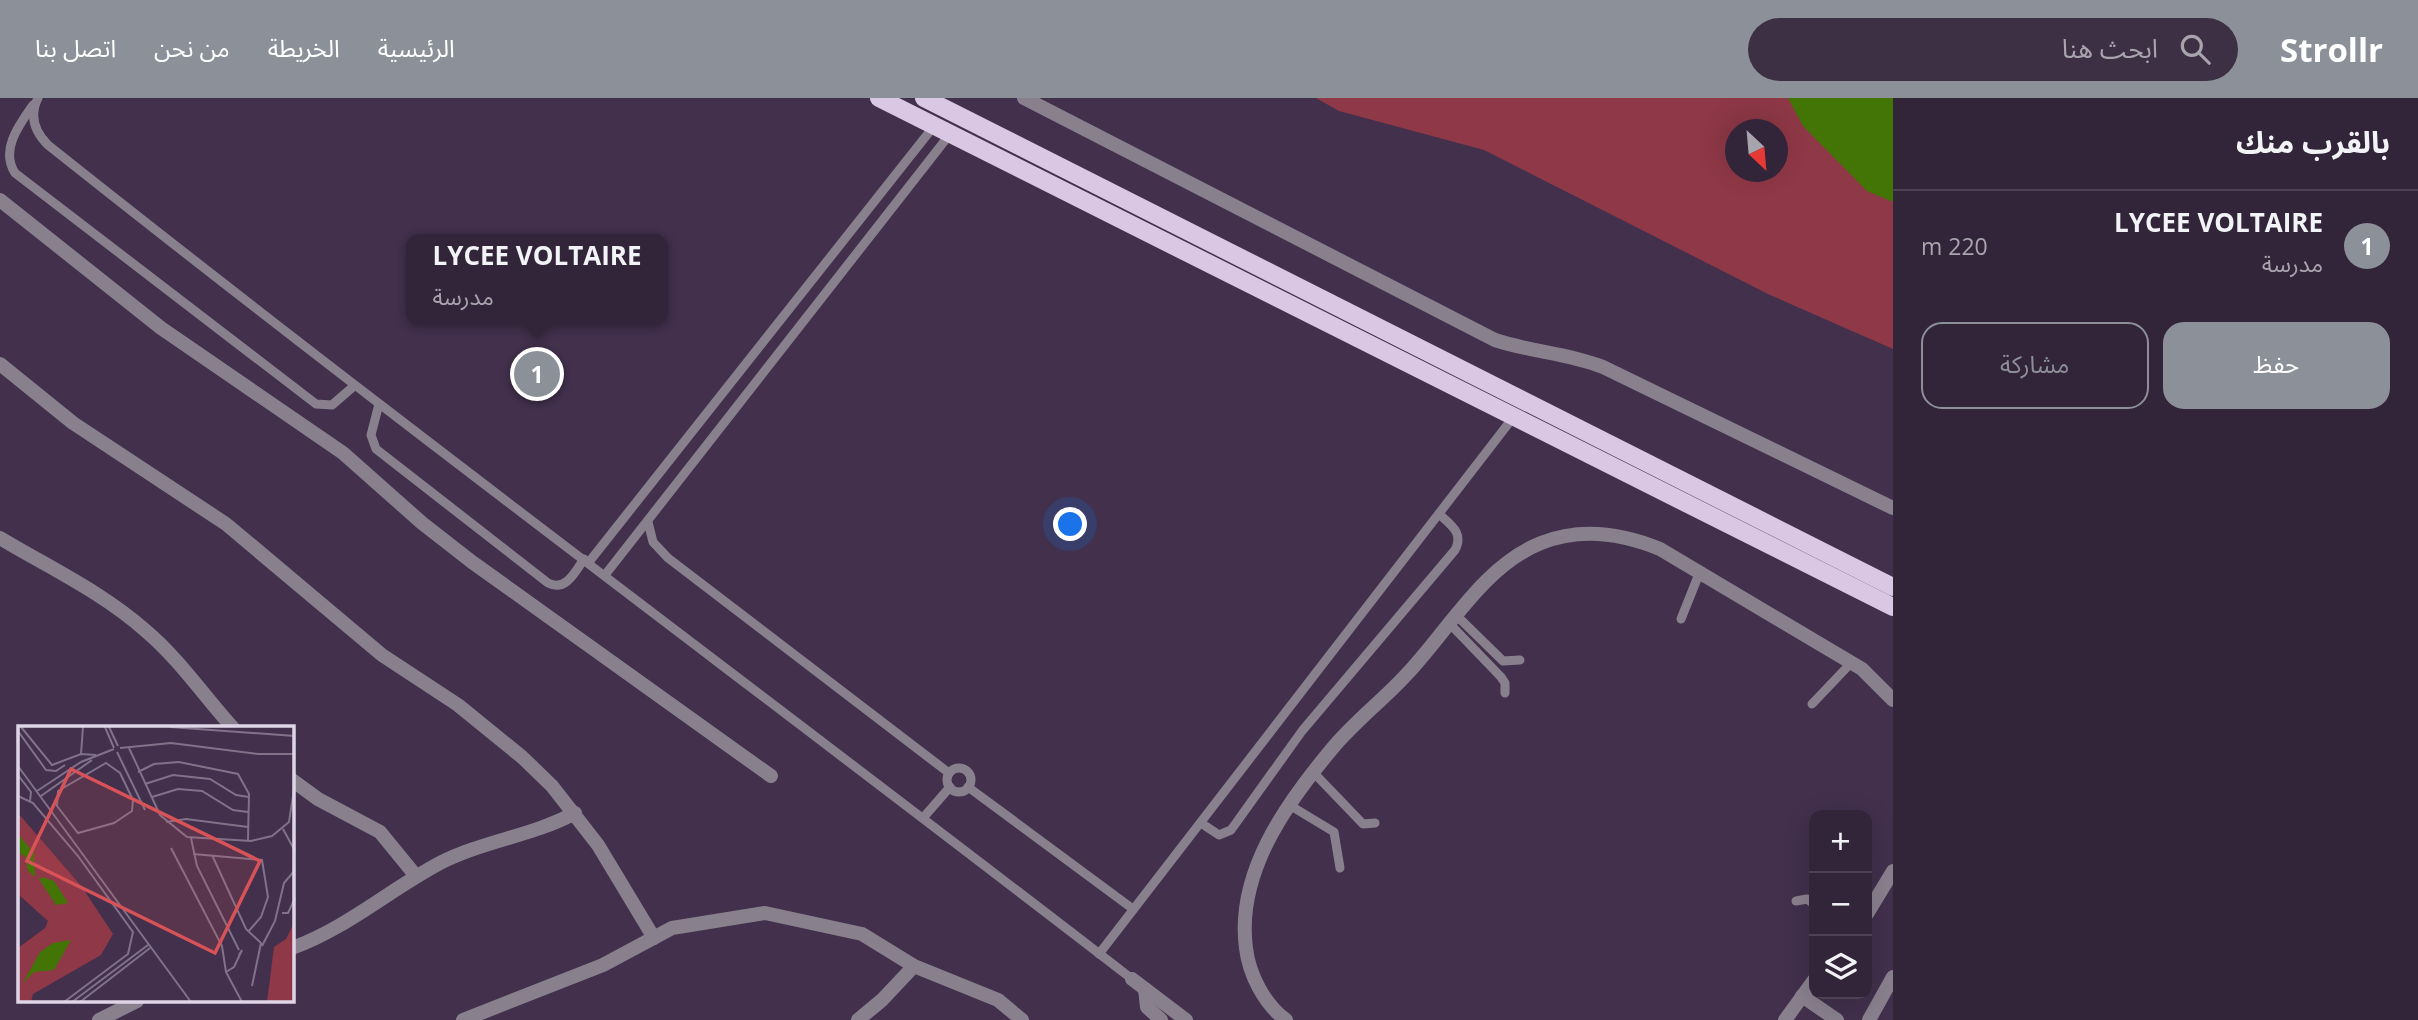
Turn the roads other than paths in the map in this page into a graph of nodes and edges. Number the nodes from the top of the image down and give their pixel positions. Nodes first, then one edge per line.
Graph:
1 (879, 98) edge
2 (924, 98) edge
3 (1024, 98) edge
4 (37, 99) edge
5 (942, 130) junction
6 (0, 200) edge
7 (0, 364) edge
8 (354, 386) junction
9 (379, 404) junction
10 (1516, 415) junction
11 (1893, 508) edge
12 (1439, 514) junction
13 (649, 522) junction
14 (0, 538) edge
15 (586, 560) junction
16 (1699, 574) junction
17 (606, 575) junction
18 (1893, 587) edge
19 (1893, 607) edge
20 (1681, 619) dead end
21 (1454, 620) junction
22 (1520, 660) dead end
23 (1851, 663) junction
24 (1505, 693) dead end
25 (1893, 700) edge
26 (1812, 704) dead end
27 (231, 726) edge
28 (949, 773) junction
29 (1314, 773) junction
30 (771, 776) dead end
31 (294, 781) edge
32 (950, 787) junction
33 (968, 787) junction
34 (1291, 806) junction
35 (575, 813) junction
36 (923, 818) junction
37 (1201, 823) junction
38 (1375, 823) dead end
39 (1340, 868) dead end
40 (1893, 871) edge
41 (416, 876) junction
42 (1809, 900) edge
43 (1796, 901) dead end
44 (1872, 908) edge
45 (1133, 909) junction
46 (654, 938) junction
47 (294, 947) edge
48 (1099, 954) junction
49 (914, 966) junction
50 (1893, 977) edge
51 (1132, 979) joint
52 (1809, 987) edge
53 (1145, 989) junction
54 (1802, 996) junction
55 (135, 1002) edge
56 (99, 1020) edge
57 (463, 1020) edge
58 (858, 1020) edge
59 (1022, 1020) edge
60 (1161, 1020) edge
61 (1186, 1020) edge
62 (1286, 1020) edge
63 (1785, 1020) edge
64 (1837, 1020) edge
65 (1869, 1020) edge

1 - 5 main road
2 - 18 main road
3 - 11 street
4 - 8 lane
4 - 8 lane
5 - 10 main road
5 - 13 lane
5 - 15 lane
6 - 30 street
7 - 35 street
8 - 9 lane
9 - 15 lane
9 - 15 lane
10 - 12 lane
10 - 19 main road
12 - 37 lane
12 - 37 lane
13 - 17 lane
13 - 28 lane
14 - 27 street
15 - 17 lane
16 - 20 lane
16 - 21 street
16 - 23 street
17 - 36 lane
21 - 22 lane
21 - 24 lane
21 - 29 street
23 - 25 street
23 - 26 lane
28 - 32 lane
28 - 33 lane
29 - 34 street
29 - 38 lane
31 - 41 street
32 - 33 lane
32 - 36 lane
33 - 45 lane
34 - 39 lane
34 - 62 street
35 - 41 street
35 - 46 street
36 - 48 lane
37 - 45 lane
40 - 44 street
41 - 47 street
42 - 43 lane
45 - 48 lane
46 - 49 street
46 - 57 street
48 - 51 lane
49 - 58 street
49 - 59 street
50 - 65 street
51 - 53 street
52 - 54 street
53 - 60 street
53 - 61 street
54 - 63 street
54 - 64 street
55 - 56 street

